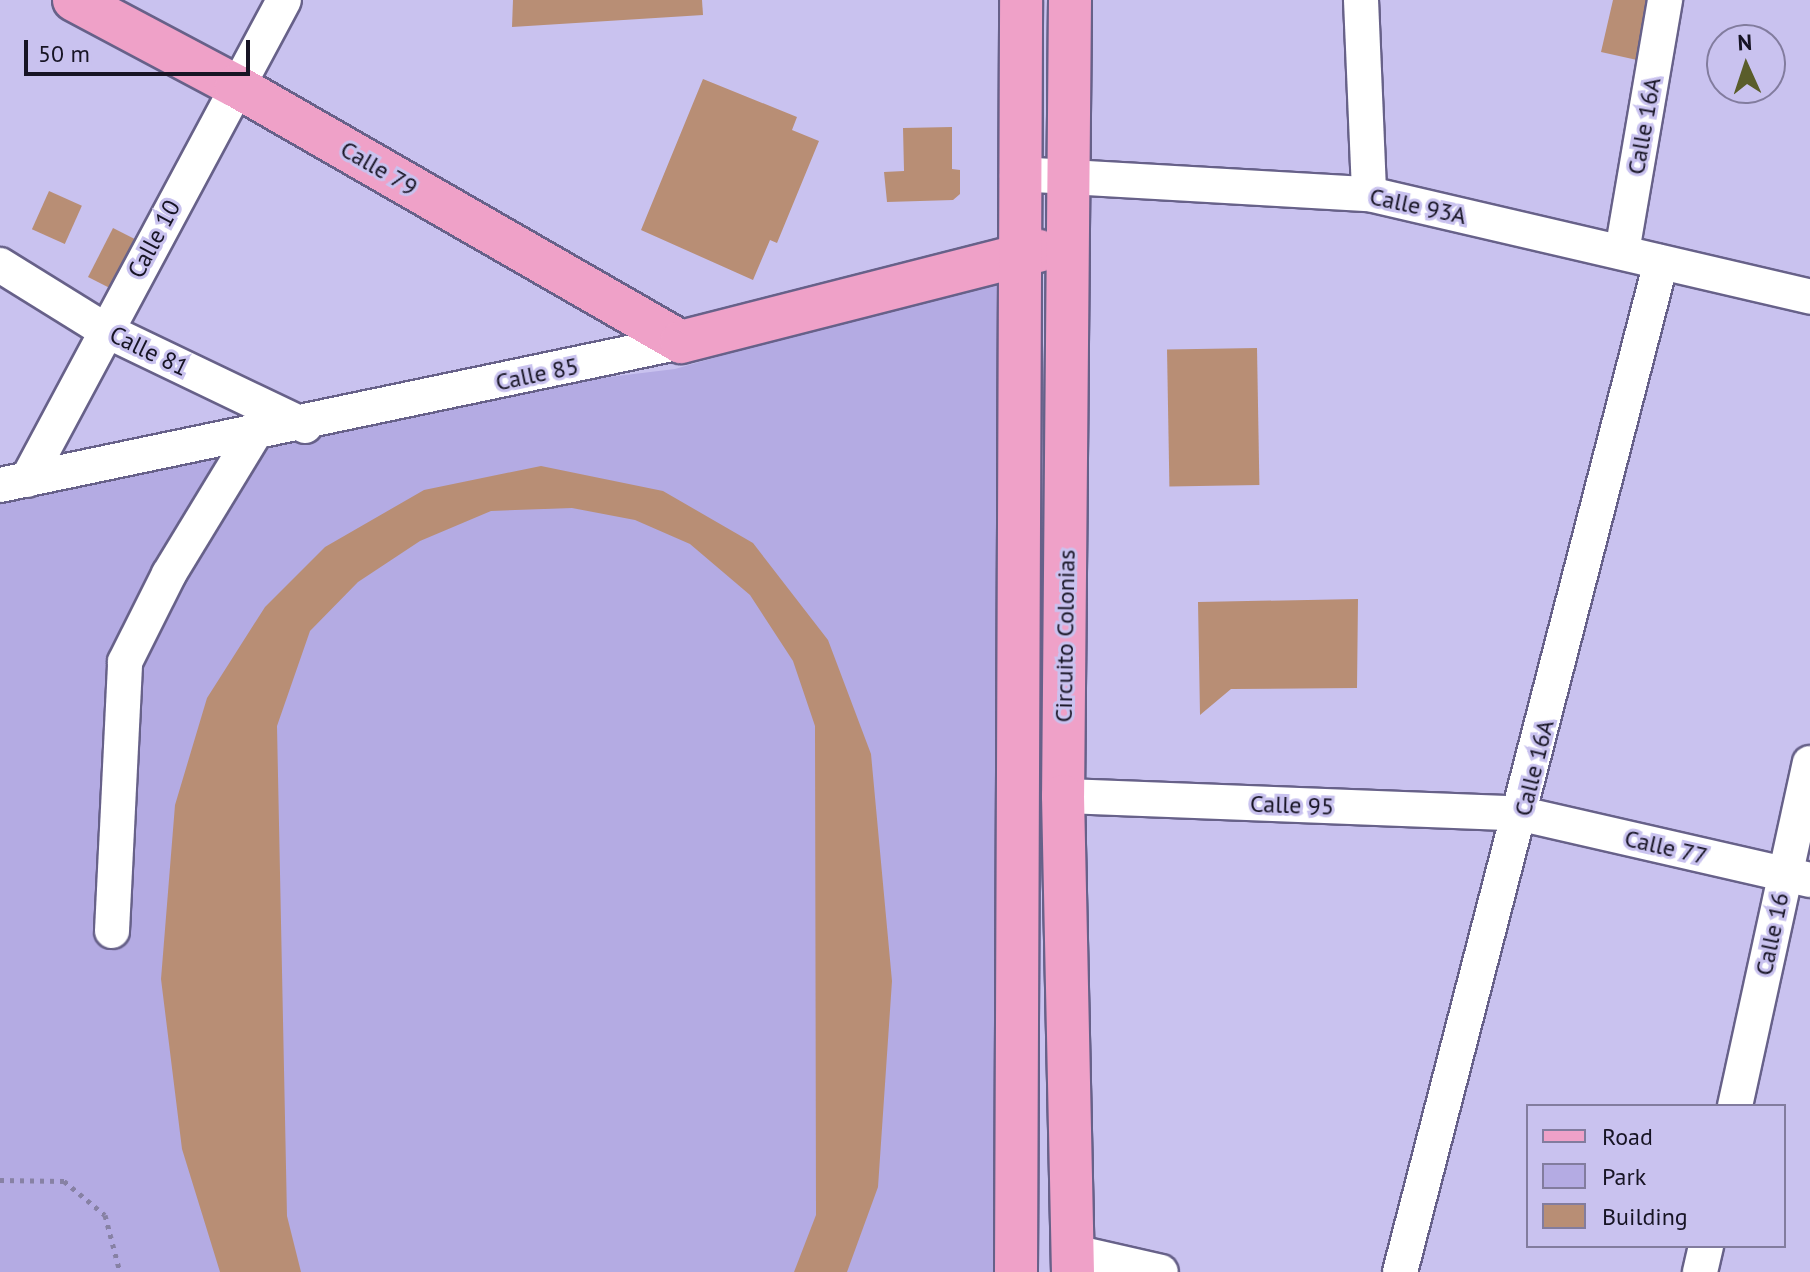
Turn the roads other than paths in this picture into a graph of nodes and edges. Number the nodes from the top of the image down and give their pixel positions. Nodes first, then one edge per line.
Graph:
1 (74, 0) edge
2 (284, 0) edge
3 (1021, 0) edge
4 (1070, 0) edge
5 (1361, 0) edge
6 (1665, 0) edge
7 (236, 86) junction
8 (1017, 174) junction
9 (1072, 178) junction
10 (1369, 194) junction
11 (1070, 243) junction
12 (1622, 252) junction
13 (1015, 257) junction
14 (1661, 262) junction
15 (0, 265) edge
16 (1810, 297) edge
17 (105, 330) junction
18 (681, 342) junction
19 (305, 426) junction
20 (253, 436) junction
21 (14, 483) edge
22 (1810, 763) edge
23 (1063, 796) junction
24 (1522, 814) junction
25 (1797, 877) edge
26 (112, 931) dead end
27 (1736, 1104) edge
28 (1706, 1248) edge
29 (1073, 1262) edge
30 (1016, 1272) edge
31 (1161, 1272) edge
32 (1400, 1272) edge
33 (1700, 1272) edge

1 - 7 main road, Calle 79
2 - 7 street, Calle 10
3 - 8 main road, Circuito Colonias
4 - 9 main road, Circuito Colonias
5 - 10 street
6 - 12 street, Calle 16A
7 - 17 street, Calle 10
7 - 18 main road, Calle 79
8 - 9 street, Calle 93A
8 - 13 main road, Circuito Colonias
9 - 10 street, Calle 93A
9 - 11 main road, Circuito Colonias
10 - 12 street, Calle 93A
11 - 13 main road, Calle 85
11 - 23 main road, Circuito Colonias
12 - 14 street, Calle 93A
13 - 18 main road, Calle 85
13 - 30 main road, Circuito Colonias
14 - 16 street, Calle 93A
14 - 24 street, Calle 16A
15 - 17 street, Calle 81
17 - 19 street, Calle 81
17 - 21 street, Calle 10
18 - 19 street, Calle 85
19 - 20 street, Calle 85
20 - 21 street, Calle 85
20 - 26 street
22 - 25 street, Calle 16
23 - 24 street, Calle 95
23 - 29 main road, Circuito Colonias
24 - 25 street, Calle 77
24 - 32 street, Calle 16A
25 - 27 street, Calle 16
28 - 33 street
29 - 31 street

